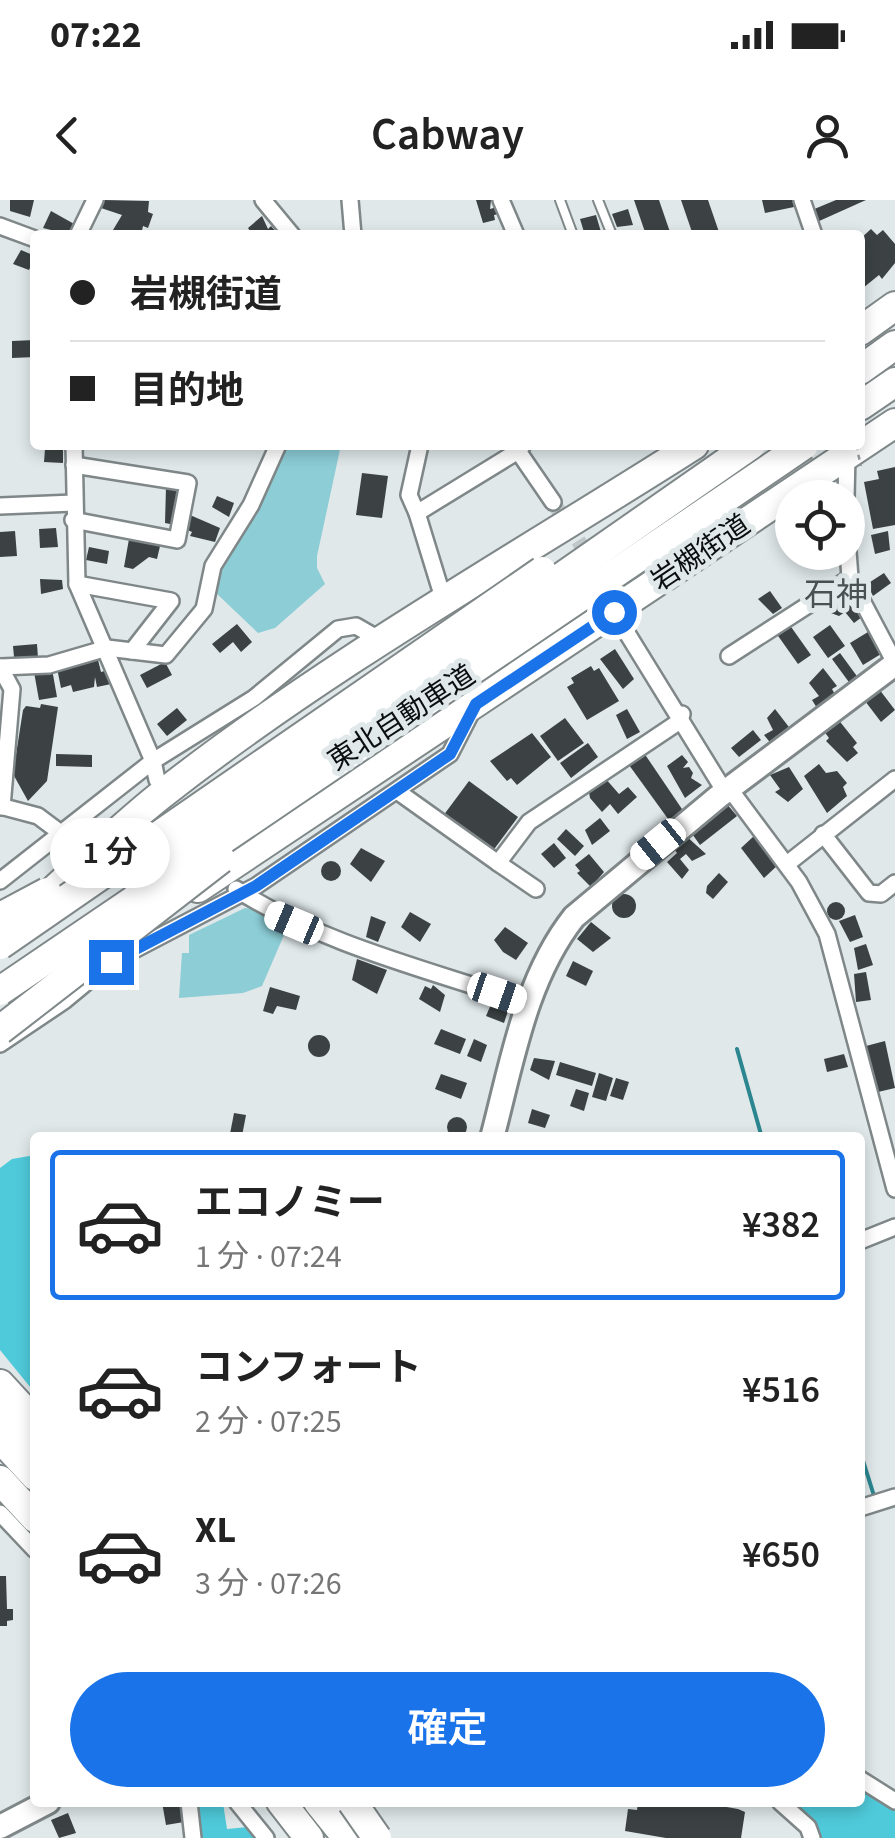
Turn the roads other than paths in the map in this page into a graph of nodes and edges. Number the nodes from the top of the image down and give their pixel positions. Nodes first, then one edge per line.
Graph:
1 (96, 200) edge
2 (263, 200) edge
3 (350, 200) edge
4 (501, 200) edge
5 (560, 200) edge
6 (598, 200) edge
7 (802, 200) edge
8 (0, 226) edge
9 (81, 230) edge
10 (288, 230) edge
11 (353, 230) edge
12 (514, 230) edge
13 (571, 230) edge
14 (610, 230) edge
15 (812, 230) edge
16 (30, 237) edge
17 (895, 306) edge
18 (865, 327) edge
19 (895, 345) edge
20 (865, 366) edge
21 (895, 423) edge
22 (865, 446) edge
23 (74, 450) edge
24 (276, 450) edge
25 (419, 450) edge
26 (517, 450) edge
27 (521, 450) edge
28 (686, 450) edge
29 (735, 450) edge
30 (745, 450) edge
31 (797, 450) edge
32 (854, 455) edge
33 (74, 465) junction
34 (849, 480) edge
35 (552, 502) tunnel mouth
36 (0, 506) edge
37 (74, 512) junction
38 (417, 512) junction
39 (849, 570) edge
40 (850, 578) junction
41 (77, 584) junction
42 (444, 601) junction
43 (472, 616) junction
44 (622, 616) junction
45 (382, 641) junction
46 (107, 648) junction
47 (132, 651) junction
48 (729, 656) dead end
49 (895, 663) edge
50 (0, 667) edge
51 (476, 704) junction
52 (680, 721) junction
53 (340, 758) junction
54 (153, 762) junction
55 (895, 779) edge
56 (157, 780) dead end
57 (396, 790) junction
58 (725, 792) junction
59 (1, 807) edge
60 (62, 834) junction
61 (822, 834) junction
62 (498, 863) junction
63 (787, 864) junction
64 (0, 881) edge
65 (895, 884) edge
66 (536, 889) dead end
67 (237, 890) junction
68 (0, 917) edge
69 (0, 942) edge
70 (0, 969) edge
71 (74, 974) junction
72 (0, 992) edge
73 (0, 1003) edge
74 (528, 1004) junction
75 (0, 1030) edge
76 (0, 1043) edge
77 (494, 1132) edge
78 (895, 1189) edge
79 (895, 1227) edge
80 (865, 1239) edge
81 (0, 1366) edge
82 (0, 1384) edge
83 (30, 1399) edge
84 (0, 1410) edge
85 (30, 1417) edge
86 (0, 1423) edge
87 (0, 1438) edge
88 (30, 1443) edge
89 (30, 1456) edge
90 (0, 1464) edge
91 (30, 1471) edge
92 (0, 1480) edge
93 (0, 1492) edge
94 (30, 1496) edge
95 (895, 1497) edge
96 (865, 1506) edge
97 (0, 1513) edge
98 (30, 1518) edge
99 (30, 1519) edge
100 (30, 1545) edge
101 (865, 1782) edge
102 (895, 1801) edge
103 (38, 1807) edge
104 (190, 1807) edge
105 (241, 1807) edge
106 (322, 1807) edge
107 (336, 1807) edge
108 (348, 1807) edge
109 (355, 1807) edge
110 (787, 1807) edge
111 (290, 1814) edge
112 (0, 1827) edge
113 (3, 1838) edge
114 (193, 1838) edge
115 (266, 1838) edge
116 (309, 1838) edge
117 (323, 1838) edge
118 (347, 1838) edge
119 (361, 1838) edge
120 (376, 1838) edge
121 (394, 1838) edge
122 (812, 1838) edge

1 - 9 street
2 - 10 street
3 - 11 street
4 - 12 street
5 - 13 lane
6 - 14 lane
7 - 15 street
8 - 16 street
17 - 18 highway
19 - 20 highway
21 - 22 highway, 岩槻街道
23 - 33 street
24 - 47 street
25 - 38 street
26 - 38 street
27 - 35 street
28 - 42 highway
29 - 43 highway, bridge
30 - 70 highway, 東北自動車道, bridge
31 - 53 highway, 東北自動車道, bridge
32 - 34 street
32 - 44 highway, 岩槻街道
33 - 37 street
33 - 37 street
36 - 37 street
37 - 41 street
38 - 42 street
39 - 40 street
40 - 48 street
40 - 49 street
41 - 46 street
41 - 47 street
42 - 45 highway
43 - 68 highway, bridge
43 - 69 highway, bridge
44 - 51 highway, 岩槻街道
44 - 52 street
45 - 54 street
45 - 69 highway
46 - 47 street
46 - 50 street
46 - 54 street
49 - 58 main road
50 - 59 street
51 - 57 street
51 - 73 highway, 岩槻街道
52 - 58 street
52 - 62 street
53 - 71 highway, bridge
53 - 72 highway, 東北自動車道, bridge
54 - 56 street
54 - 60 street
55 - 61 street
57 - 62 street
57 - 67 street
58 - 63 street
58 - 74 main road
59 - 60 street
60 - 64 street
61 - 63 street
61 - 65 street
62 - 66 street
63 - 78 street
67 - 74 street
67 - 76 street
71 - 75 highway, bridge
71 - 76 highway, bridge
74 - 77 main road
79 - 80 street
81 - 83 street
82 - 85 highway
84 - 88 highway
86 - 89 highway
87 - 91 highway
90 - 94 highway
92 - 98 highway
93 - 99 highway
95 - 96 street
97 - 100 street
101 - 102 street
103 - 112 main road
104 - 114 street
105 - 115 street
106 - 118 highway
107 - 119 highway
108 - 121 street
109 - 120 highway, bridge
110 - 122 street
111 - 116 highway
111 - 117 highway
112 - 113 street

